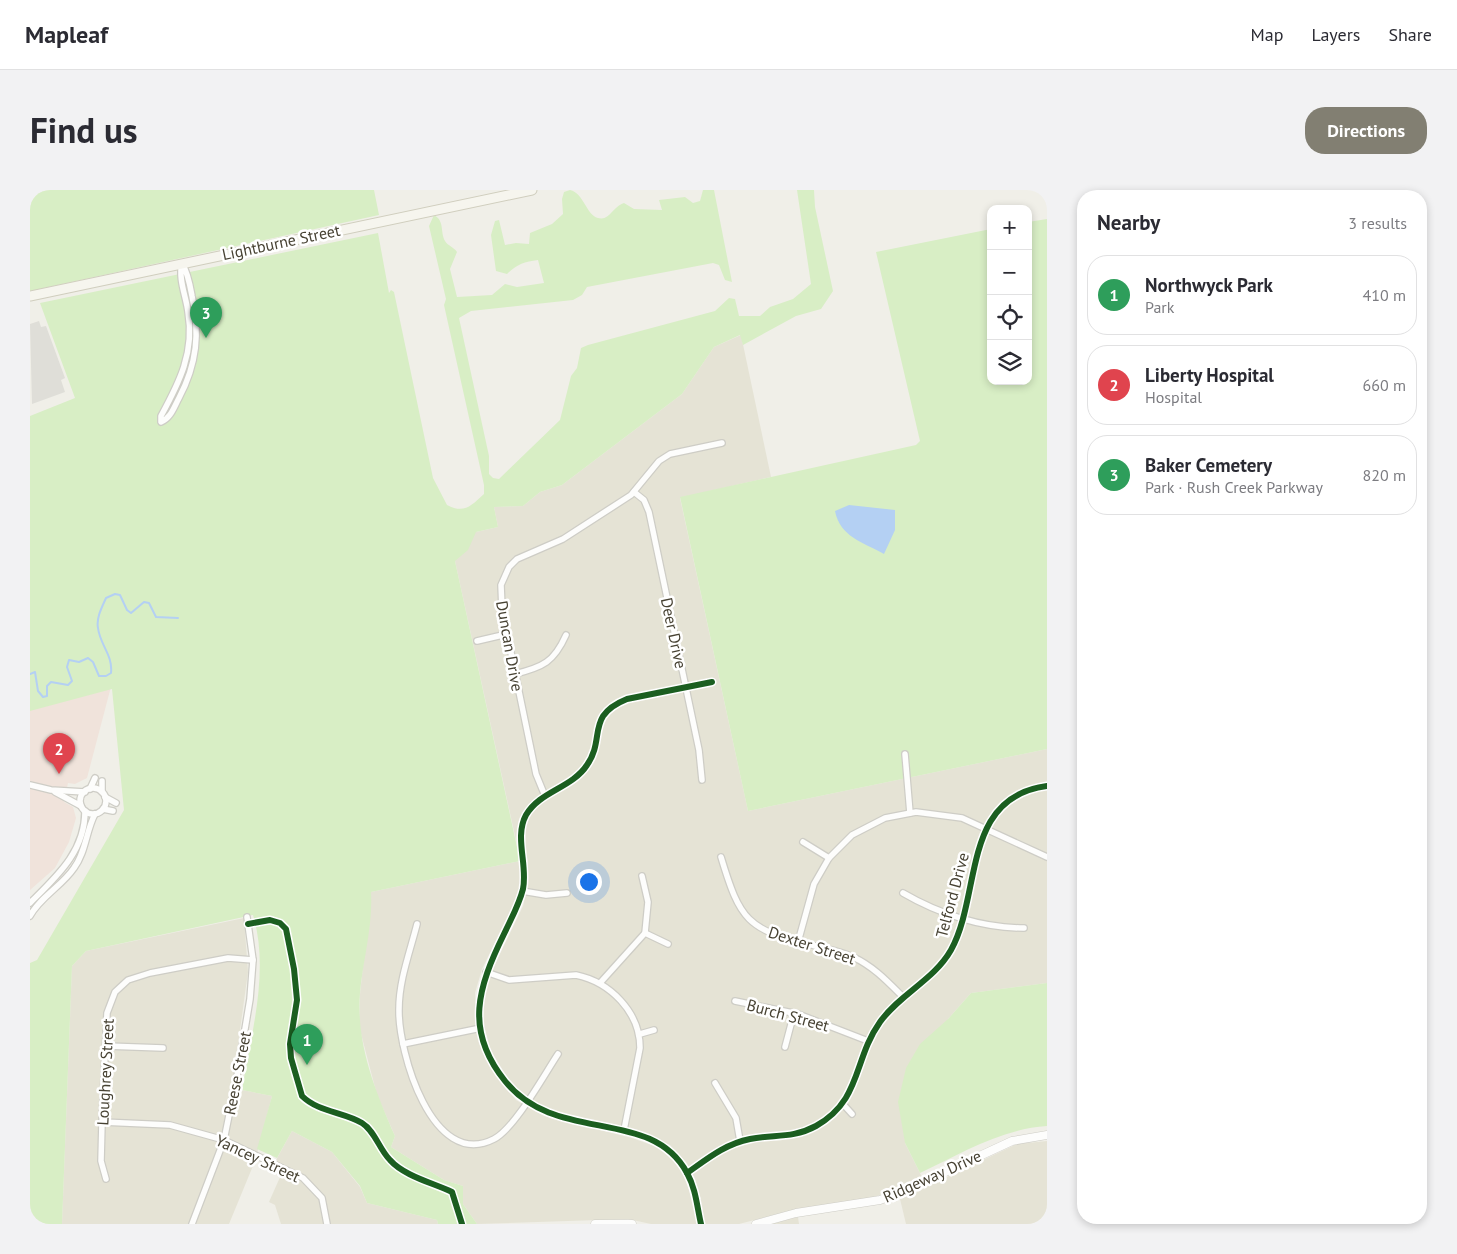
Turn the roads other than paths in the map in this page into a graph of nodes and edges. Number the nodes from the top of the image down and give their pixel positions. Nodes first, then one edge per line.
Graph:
1 (532, 190) edge
2 (182, 263) junction
3 (30, 296) edge
4 (190, 342) junction
5 (197, 342) junction
6 (722, 443) dead end
7 (634, 492) junction
8 (507, 634) junction
9 (566, 635) dead end
10 (477, 641) dead end
11 (515, 674) junction
12 (712, 682) dead end
13 (686, 687) junction
14 (905, 754) dead end
15 (96, 778) dead end
16 (702, 780) dead end
17 (102, 781) dead end
18 (30, 785) edge
19 (1047, 786) edge
20 (51, 790) junction
21 (87, 791) junction
22 (104, 795) junction
23 (545, 796) junction
24 (116, 803) dead end
25 (83, 808) junction
26 (103, 809) junction
27 (113, 810) dead end
28 (910, 813) junction
29 (95, 814) junction
30 (988, 829) junction
31 (803, 842) dead end
32 (721, 857) dead end
33 (1047, 857) edge
34 (829, 858) junction
35 (642, 876) dead end
36 (522, 891) junction
37 (567, 893) dead end
38 (903, 893) dead end
39 (30, 903) edge
40 (30, 916) edge
41 (247, 917) dead end
42 (962, 918) junction
43 (417, 924) dead end
44 (1024, 928) dead end
45 (644, 933) junction
46 (798, 942) junction
47 (668, 944) dead end
48 (253, 960) junction
49 (486, 972) junction
50 (600, 982) junction
51 (903, 997) junction
52 (735, 1001) dead end
53 (794, 1013) junction
54 (480, 1028) junction
55 (654, 1030) dead end
56 (640, 1034) junction
57 (868, 1041) junction
58 (403, 1044) junction
59 (106, 1046) junction
60 (785, 1047) dead end
61 (162, 1048) dead end
62 (558, 1054) dead end
63 (715, 1083) dead end
64 (526, 1102) junction
65 (842, 1104) junction
66 (852, 1114) dead end
67 (102, 1122) junction
68 (624, 1130) junction
69 (1047, 1135) edge
70 (224, 1140) junction
71 (740, 1142) junction
72 (687, 1173) junction
73 (106, 1179) dead end
74 (192, 1224) edge
75 (327, 1224) edge
76 (595, 1224) edge
77 (632, 1224) edge
78 (700, 1224) edge
79 (756, 1224) edge

1 - 2 main road, Lightburne Street
2 - 3 main road, Lightburne Street
2 - 4 street
2 - 5 street
4 - 5 street
4 - 5 street
6 - 7 street, Duncan Drive
7 - 8 street, Duncan Drive
7 - 13 street, Deer Drive
8 - 10 street
8 - 11 street, Duncan Drive
9 - 11 street
11 - 23 street, Duncan Drive
12 - 13 street
13 - 16 street, Deer Drive
13 - 23 street
14 - 28 street
15 - 21 street
17 - 22 street
18 - 20 street
19 - 30 street, Telford Drive
20 - 21 street
20 - 25 street
21 - 22 street
21 - 25 street
22 - 24 street
22 - 26 street
23 - 36 street
25 - 29 street
25 - 39 street
26 - 27 street
26 - 29 street
28 - 30 street
28 - 34 street
29 - 40 street
30 - 33 street
30 - 42 street, Telford Drive
31 - 34 street
32 - 46 street, Dexter Street
34 - 46 street
35 - 45 street
36 - 37 street
36 - 49 street
38 - 42 street
41 - 48 street, Reese Street
42 - 44 street
42 - 51 street, Telford Drive
43 - 58 street
45 - 47 street
45 - 50 street
46 - 51 street, Dexter Street
48 - 59 street, Loughrey Street
48 - 70 street, Reese Street
49 - 50 street
49 - 54 street
50 - 56 street
51 - 57 street, Telford Drive
52 - 53 street, Burch Street
53 - 57 street, Burch Street
53 - 60 street
54 - 58 street
54 - 64 street
55 - 56 street
56 - 68 street
57 - 65 street, Telford Drive
58 - 64 street
59 - 61 street
59 - 67 street, Loughrey Street
62 - 64 street
63 - 71 street
64 - 68 street
65 - 66 street
65 - 71 street, Telford Drive
67 - 70 street, Yancey Street
67 - 73 street, Loughrey Street
68 - 72 street
69 - 79 street, Ridgeway Drive
70 - 74 street, Reese Street
70 - 75 street, Yancey Street
71 - 72 street, Telford Drive
72 - 78 street
76 - 77 street

